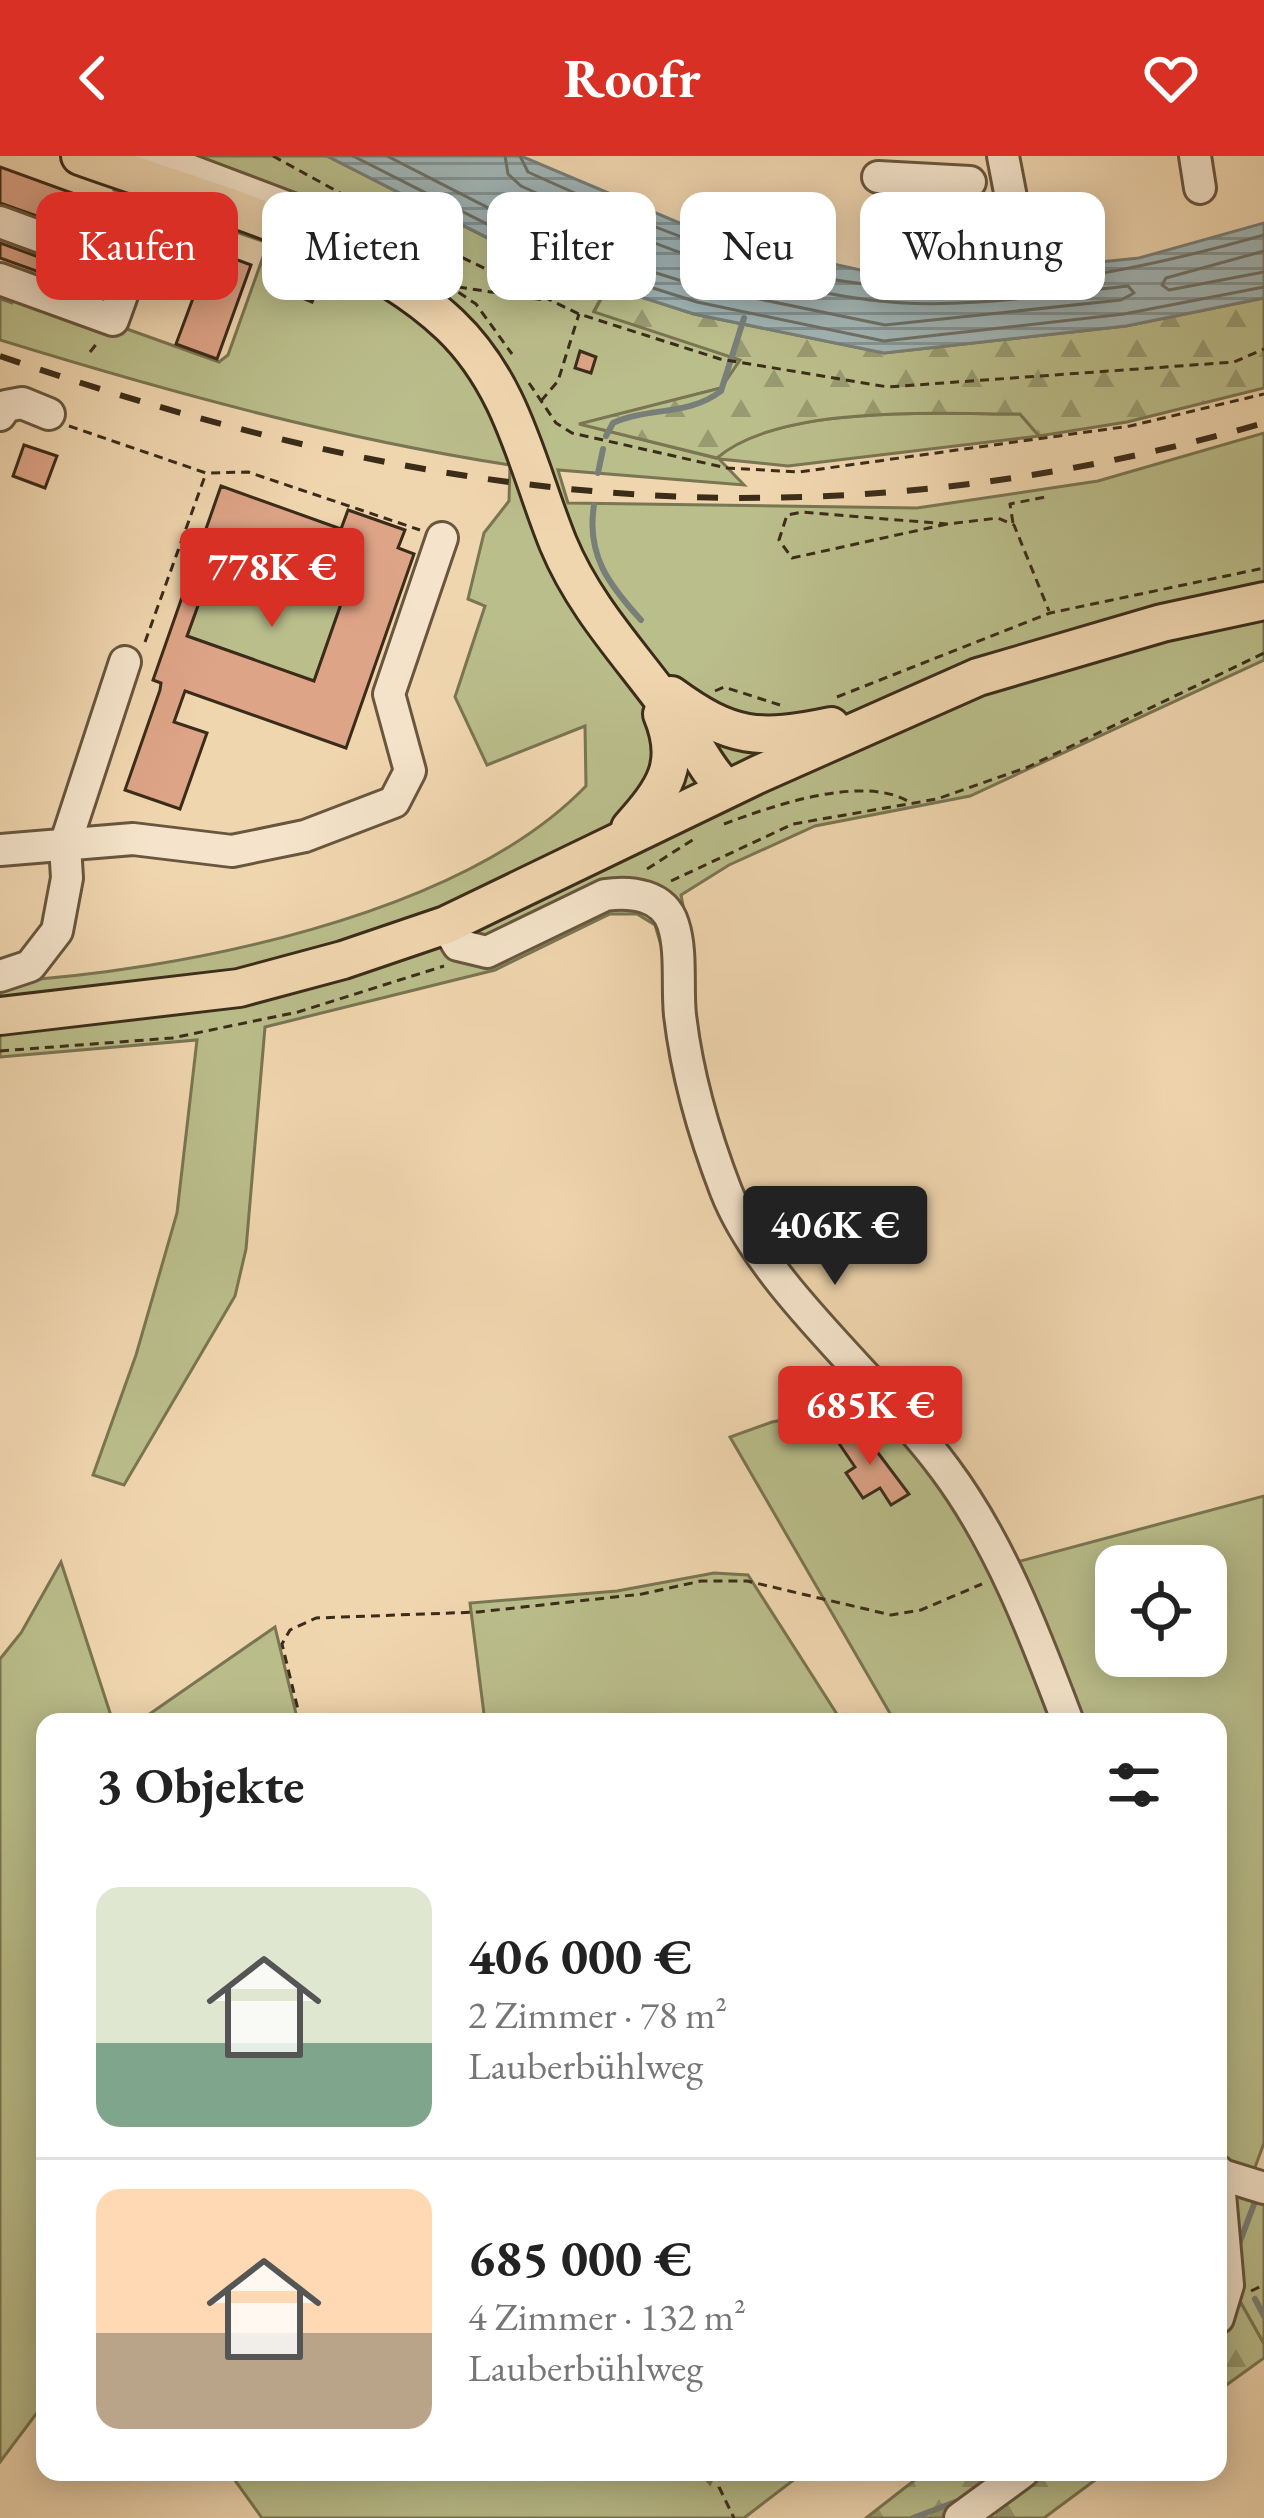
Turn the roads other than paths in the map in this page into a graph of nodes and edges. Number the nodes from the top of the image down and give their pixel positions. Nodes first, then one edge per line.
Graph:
1 (80, 156) edge
2 (1003, 156) edge
3 (1195, 156) edge
4 (118, 170) junction
5 (878, 177) edge
6 (970, 182) dead end
7 (1200, 188) dead end
8 (177, 192) edge
9 (1010, 192) edge
10 (262, 198) edge
11 (0, 222) edge
12 (36, 235) edge
13 (0, 279) edge
14 (36, 292) edge
15 (58, 300) edge
16 (120, 300) edge
17 (420, 300) edge
18 (0, 415) edge
19 (58, 420) road end
20 (442, 538) road end
21 (1264, 601) edge
22 (125, 662) road end
23 (646, 677) junction
24 (893, 711) junction
25 (698, 715) junction
26 (727, 800) junction
27 (620, 839) junction
28 (65, 845) junction
29 (0, 850) edge
30 (446, 925) junction
31 (0, 976) edge
32 (0, 1016) edge
33 (1065, 1713) edge
34 (1236, 2179) edge
35 (1227, 2216) edge
36 (1011, 2481) edge
37 (960, 2518) edge

1 - 4 main road
2 - 9 street
3 - 7 street
4 - 8 main road
4 - 10 street
5 - 6 street
11 - 12 street
13 - 14 street
15 - 16 street
17 - 23 main road
18 - 19 street
20 - 28 street
21 - 24 main road
22 - 28 street
23 - 25 main road
23 - 26 main road
23 - 27 main road
24 - 25 main road
24 - 26 main road
25 - 26 main road
26 - 27 main road
27 - 30 main road
28 - 29 street
28 - 31 street
30 - 32 main road
30 - 33 street
34 - 35 street
36 - 37 street

